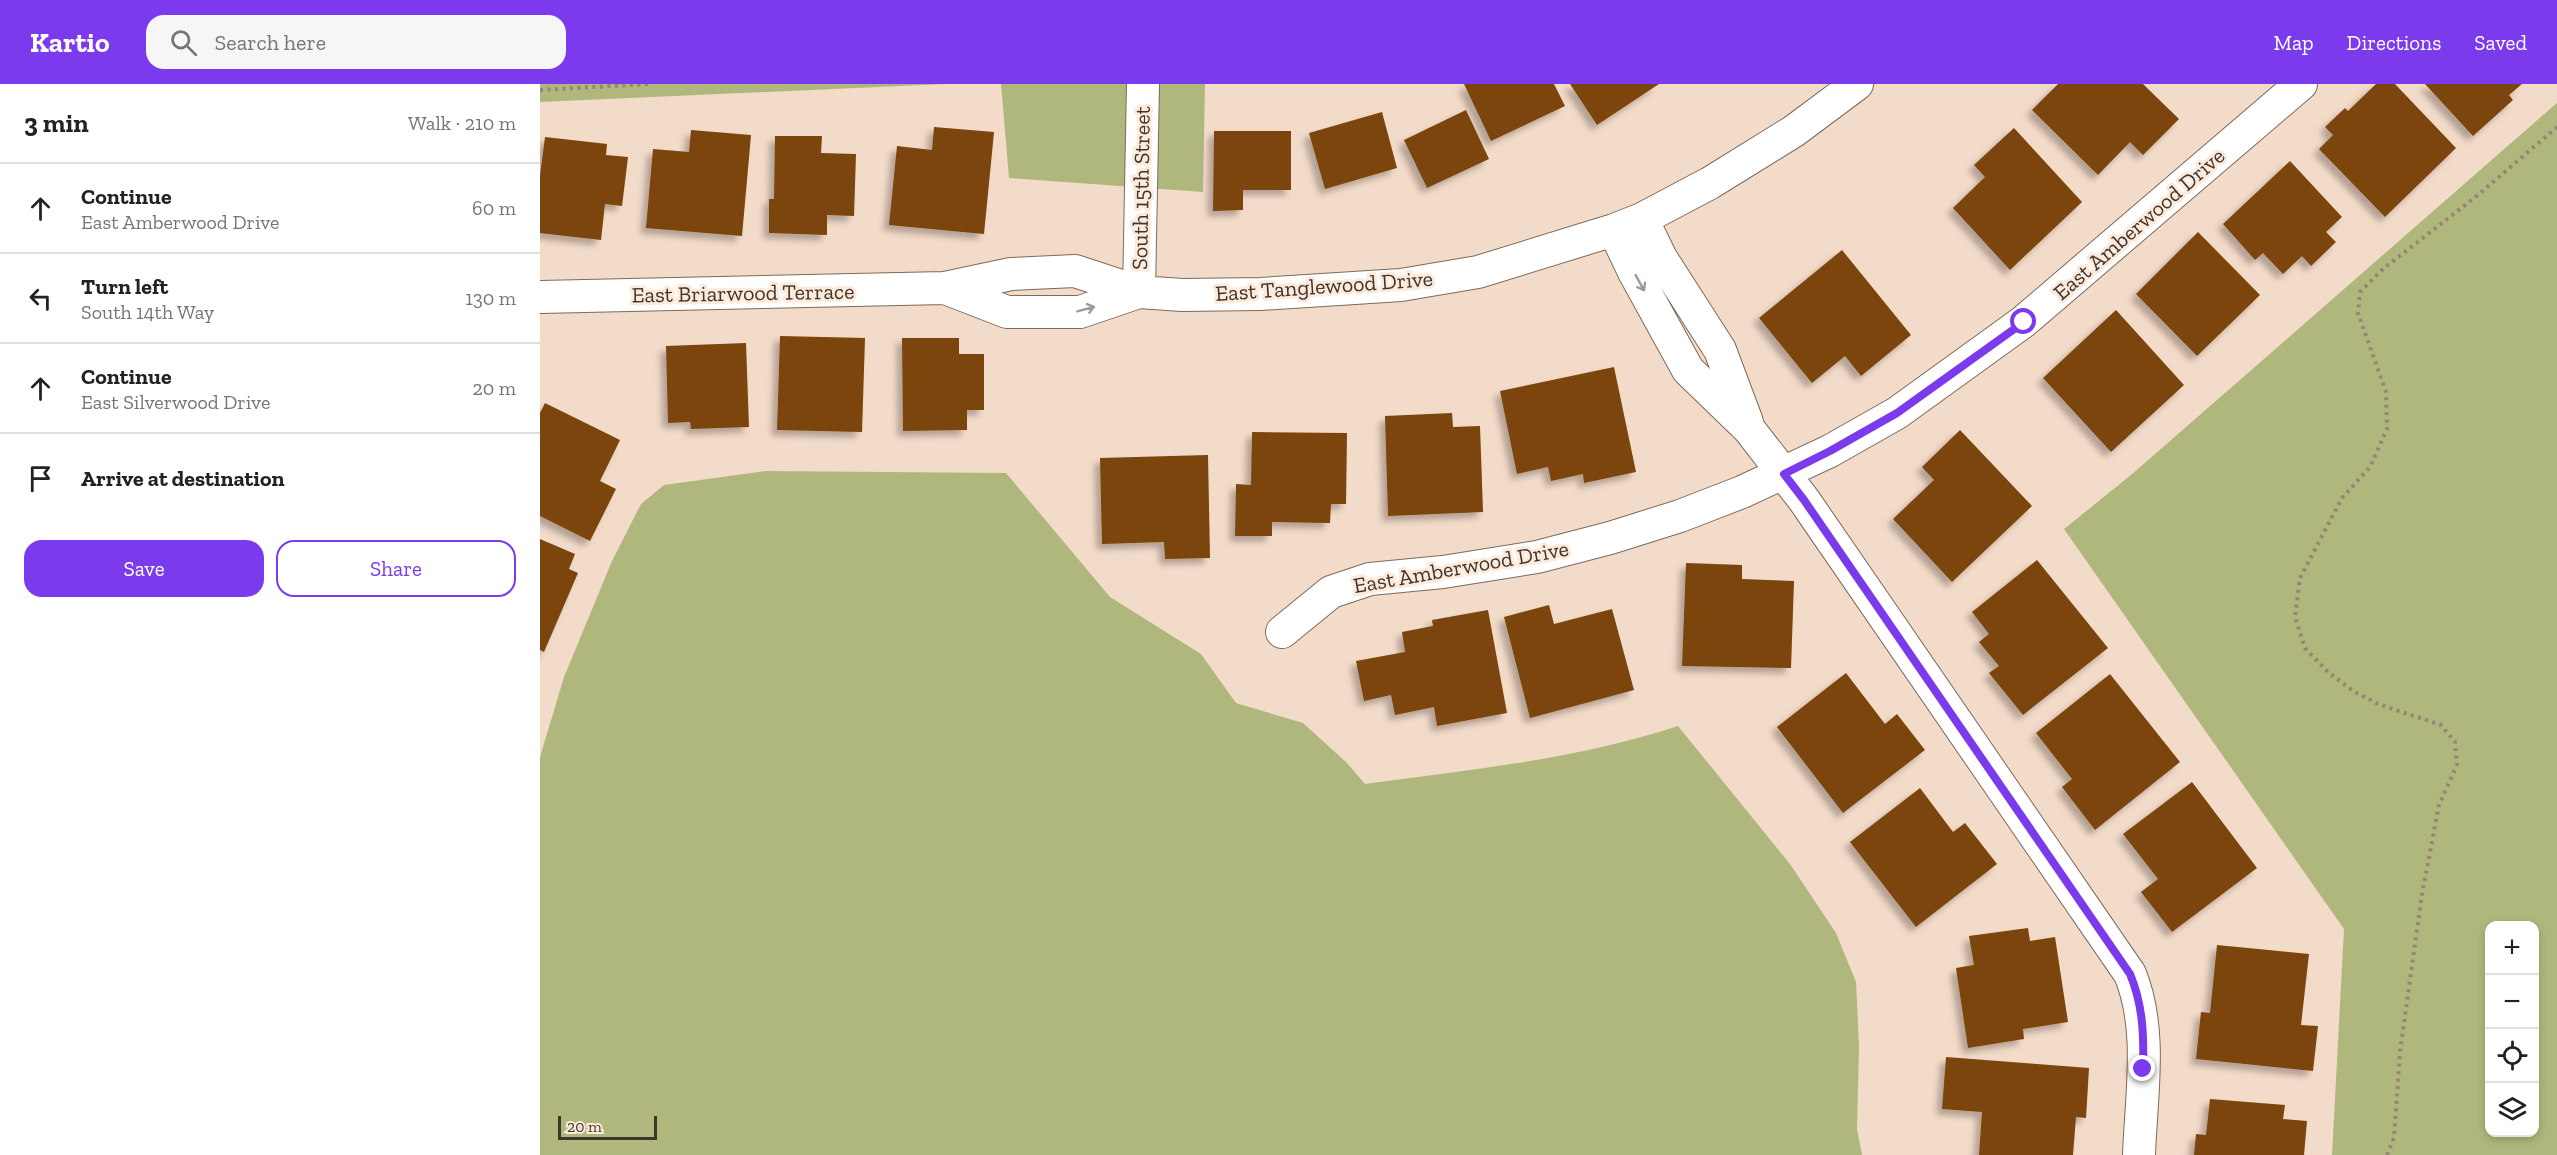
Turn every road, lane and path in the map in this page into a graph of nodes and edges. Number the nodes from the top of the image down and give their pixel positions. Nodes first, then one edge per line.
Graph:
1 (648, 84) edge
2 (1143, 84) edge
3 (1857, 84) edge
4 (2301, 84) edge
5 (540, 90) edge
6 (2557, 127) edge
7 (1642, 219) junction
8 (1614, 231) junction
9 (1040, 272) junction
10 (945, 288) junction
11 (1139, 292) junction
12 (540, 297) edge
13 (1038, 312) junction
14 (1704, 324) junction
15 (1673, 343) junction
16 (1749, 429) junction
17 (1784, 474) junction
18 (1282, 632) dead end
19 (2139, 1155) edge
20 (2387, 1155) edge

1 - 5 path
2 - 11 street, South 15th Street
3 - 7 street, East Tanglewood Drive
4 - 17 street, East Amberwood Drive
6 - 20 path
7 - 8 street, East Tanglewood Drive
7 - 14 street
8 - 11 street, East Tanglewood Drive
8 -> 15 street
9 - 10 street, East Briarwood Terrace
9 - 11 street, East Briarwood Terrace
9 - 13 street
10 - 12 street, East Briarwood Terrace
10 - 13 street, East Briarwood Terrace
13 -> 11 street, East Briarwood Terrace
14 - 15 street
14 - 16 street
15 - 16 street
16 - 17 street
17 - 18 street, East Amberwood Drive
17 - 19 street

